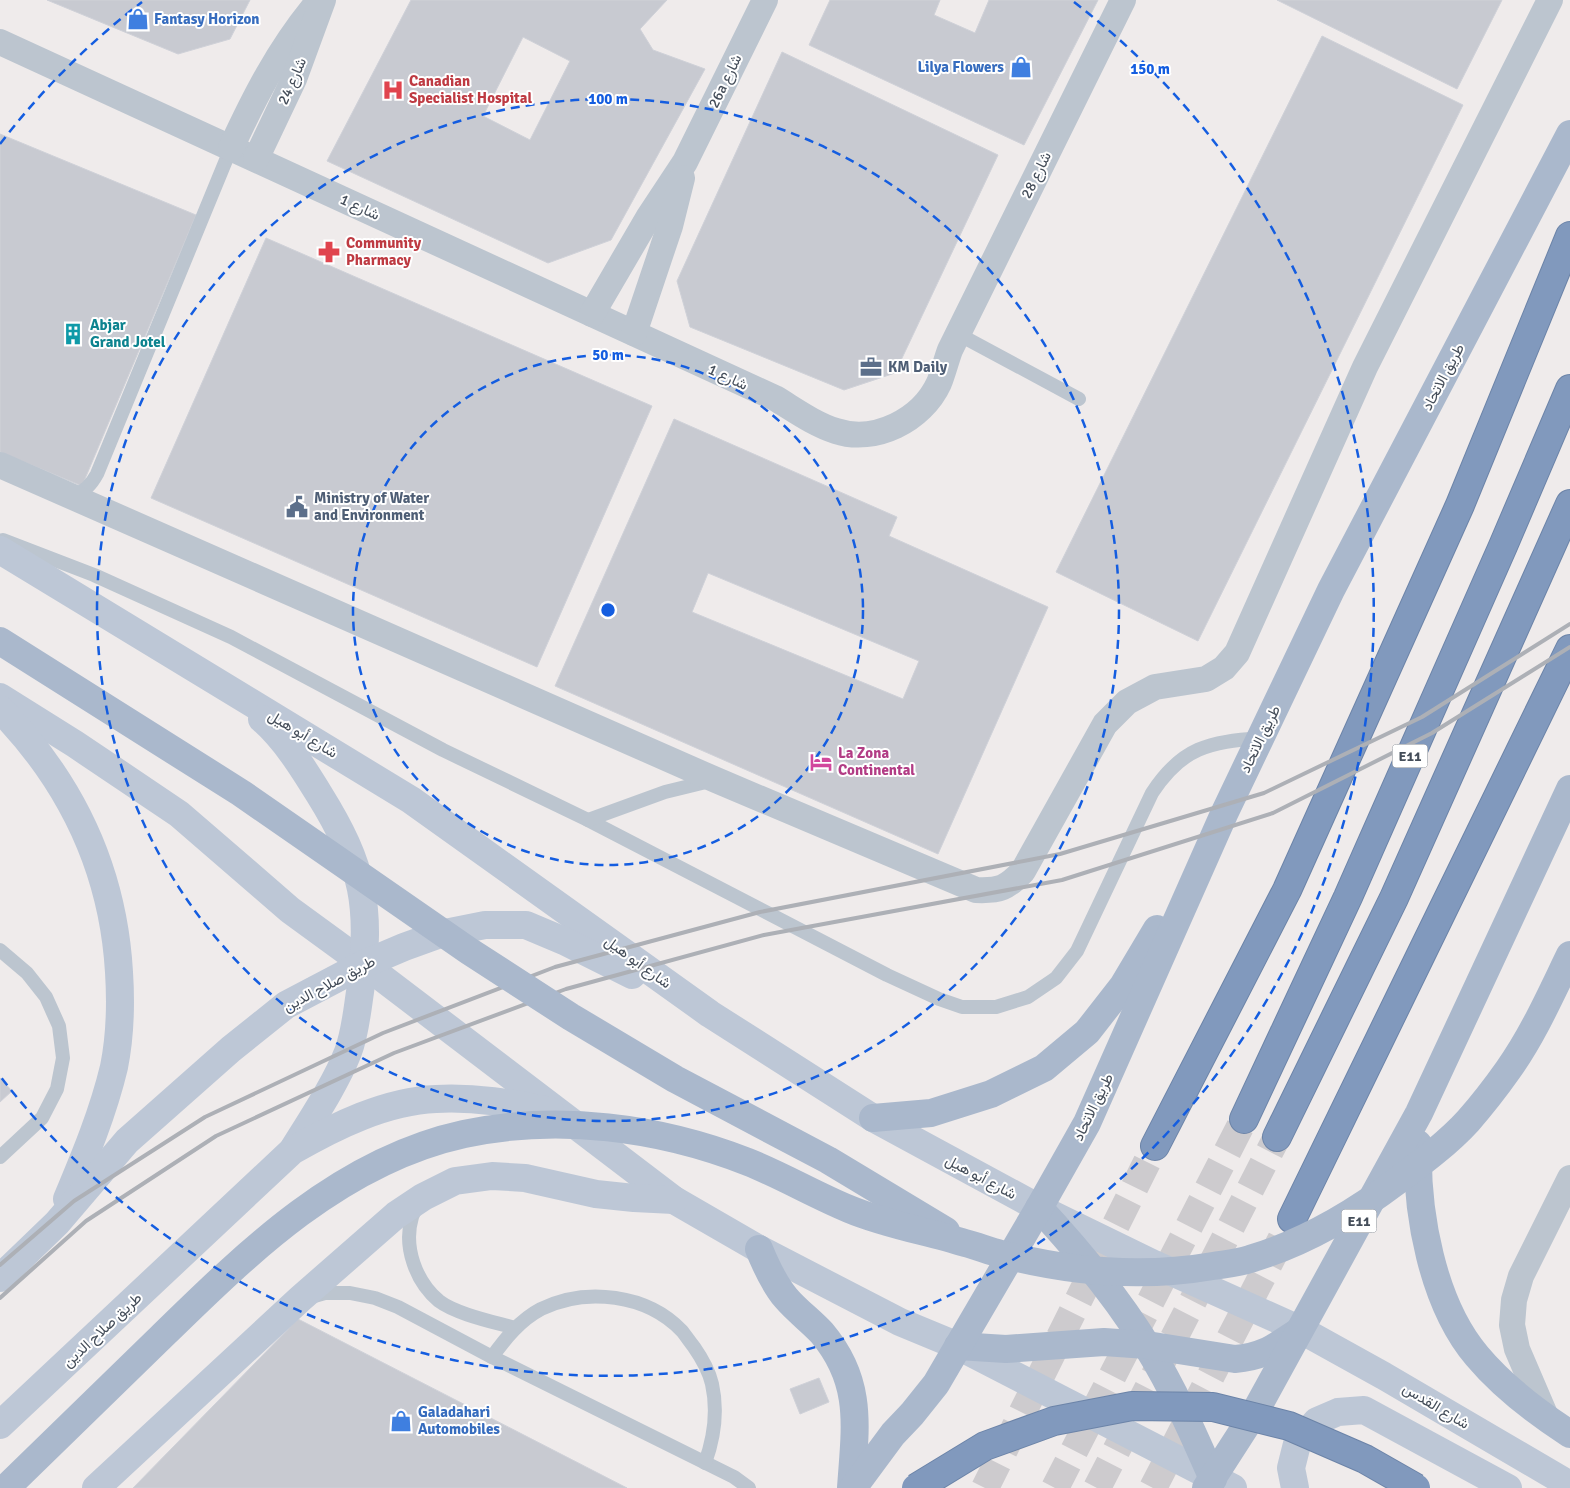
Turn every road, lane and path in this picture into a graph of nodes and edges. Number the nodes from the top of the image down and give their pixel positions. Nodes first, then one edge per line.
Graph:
1 (322, 0) edge
2 (766, 0) edge
3 (1123, 0) edge
4 (1550, 0) edge
5 (0, 42) edge
6 (1570, 134) edge
7 (231, 148) junction
8 (256, 159) junction
9 (685, 162) junction
10 (1570, 236) edge
11 (592, 314) junction
12 (634, 333) junction
13 (954, 342) junction
14 (1570, 389) edge
15 (1080, 399) dead end
16 (0, 465) edge
17 (73, 496) junction
18 (1570, 504) edge
19 (0, 538) edge
20 (0, 550) edge
21 (0, 641) edge
22 (1570, 649) edge
23 (225, 686) junction
24 (0, 697) edge
25 (0, 709) edge
26 (1261, 738) junction
27 (716, 780) junction
28 (1570, 790) edge
29 (1224, 814) junction
30 (588, 820) junction
31 (0, 950) edge
32 (1570, 955) edge
33 (364, 964) junction
34 (710, 1014) junction
35 (557, 1112) junction
36 (1419, 1112) junction
37 (873, 1118) junction
38 (1244, 1119) tunnel mouth
39 (1277, 1137) tunnel mouth
40 (1155, 1146) tunnel mouth
41 (292, 1151) junction
42 (0, 1157) edge
43 (1570, 1178) edge
44 (423, 1197) junction
45 (674, 1200) junction
46 (1039, 1208) junction
47 (1292, 1219) tunnel mouth
48 (57, 1223) junction
49 (964, 1242) junction
50 (759, 1249) junction
51 (0, 1278) edge
52 (300, 1299) junction
53 (515, 1328) junction
54 (1300, 1330) junction
55 (1147, 1345) junction
56 (958, 1346) junction
57 (492, 1357) junction
58 (1546, 1419) junction
59 (0, 1425) edge
60 (1570, 1434) edge
61 (705, 1463) junction
62 (1217, 1485) edge
63 (1570, 1485) edge
64 (6, 1488) edge
65 (96, 1488) edge
66 (749, 1488) edge
67 (852, 1488) edge
68 (916, 1488) edge
69 (1295, 1488) edge
70 (1416, 1488) edge
71 (1508, 1488) edge

1 - 7 street, شارع 24
1 - 8 street, شارع 24
2 - 9 street, 26a شارع
3 - 13 street, شارع 28
4 - 27 street
5 - 7 street, شارع 1
6 - 26 main road, طريق الاتحاد
7 - 8 street, شارع 1
7 - 17 lane
8 - 11 street, شارع 1
9 - 11 street, 26a شارع
9 - 12 street, 26a شارع
10 - 40 highway
11 - 12 street, شارع 1
12 - 13 street, شارع 1
13 - 15 lane
14 - 38 highway, E11
16 - 17 street
17 - 27 street
18 - 39 highway
19 - 30 lane
20 - 23 main road, شارع أبو هيل
21 - 49 main road, bridge
22 - 47 highway
23 - 33 main road
23 - 34 main road, شارع أبو هيل
24 - 33 main road
25 - 48 main road
26 - 29 main road, طريق الاتحاد
26 - 30 lane
27 - 30 lane
28 - 36 main road, E11
29 - 37 main road
29 - 46 main road, طريق الاتحاد
31 - 42 lane
32 - 49 main road, bridge
33 - 34 main road, طريق صلاح الدين
33 - 35 main road
33 - 41 main road
33 - 48 main road, طريق صلاح الدين
34 - 37 main road, شارع أبو هيل
35 - 41 main road
35 - 45 main road
36 - 54 main road, E11
36 - 58 main road
37 - 46 main road, شارع أبو هيل
41 - 59 main road, طريق صلاح الدين
43 - 58 street
44 - 45 main road
44 - 52 main road
44 - 53 lane
45 - 50 main road
46 - 54 main road, شارع أبو هيل
46 - 55 main road
46 - 56 main road, طريق الاتحاد
48 - 51 main road, طريق صلاح الدين
49 - 64 main road, bridge
50 - 56 main road
50 - 67 main road
52 - 57 lane
52 - 65 main road
53 - 57 lane
53 - 61 lane
54 - 55 main road
54 - 62 main road, E11
54 - 63 main road, شارع القدس
55 - 56 main road
55 - 62 main road
56 - 62 main road
56 - 67 main road, طريق الاتحاد
57 - 61 lane
58 - 60 main road
61 - 66 lane
68 - 70 highway, bridge
69 - 71 main road

